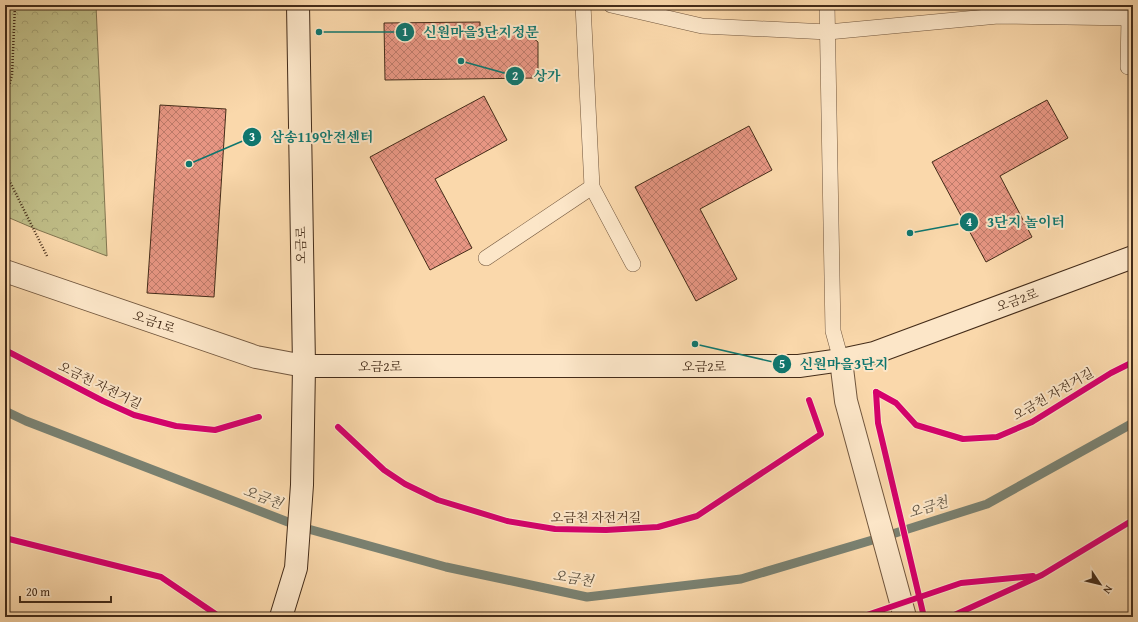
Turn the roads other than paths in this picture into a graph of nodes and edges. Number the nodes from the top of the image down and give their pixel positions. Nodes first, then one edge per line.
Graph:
1 (298, 5) edge
2 (583, 5) edge
3 (611, 5) edge
4 (827, 5) edge
5 (997, 11) edge
6 (1131, 18) edge
7 (828, 32) junction
8 (1133, 68) edge
9 (592, 187) junction
10 (1133, 257) edge
11 (486, 258) dead end
12 (633, 264) dead end
13 (5, 271) edge
14 (841, 360) junction
15 (304, 366) junction
16 (281, 617) edge
17 (904, 617) edge

1 - 15 street, 오금로
2 - 9 lane
3 - 7 lane
4 - 7 lane
5 - 6 lane
5 - 7 lane
6 - 8 lane
7 - 14 lane
9 - 11 lane
9 - 12 lane
10 - 14 street, 오금2로
13 - 15 street, 오금1로
14 - 15 street, 오금2로
14 - 17 street
15 - 16 street, 오금로

